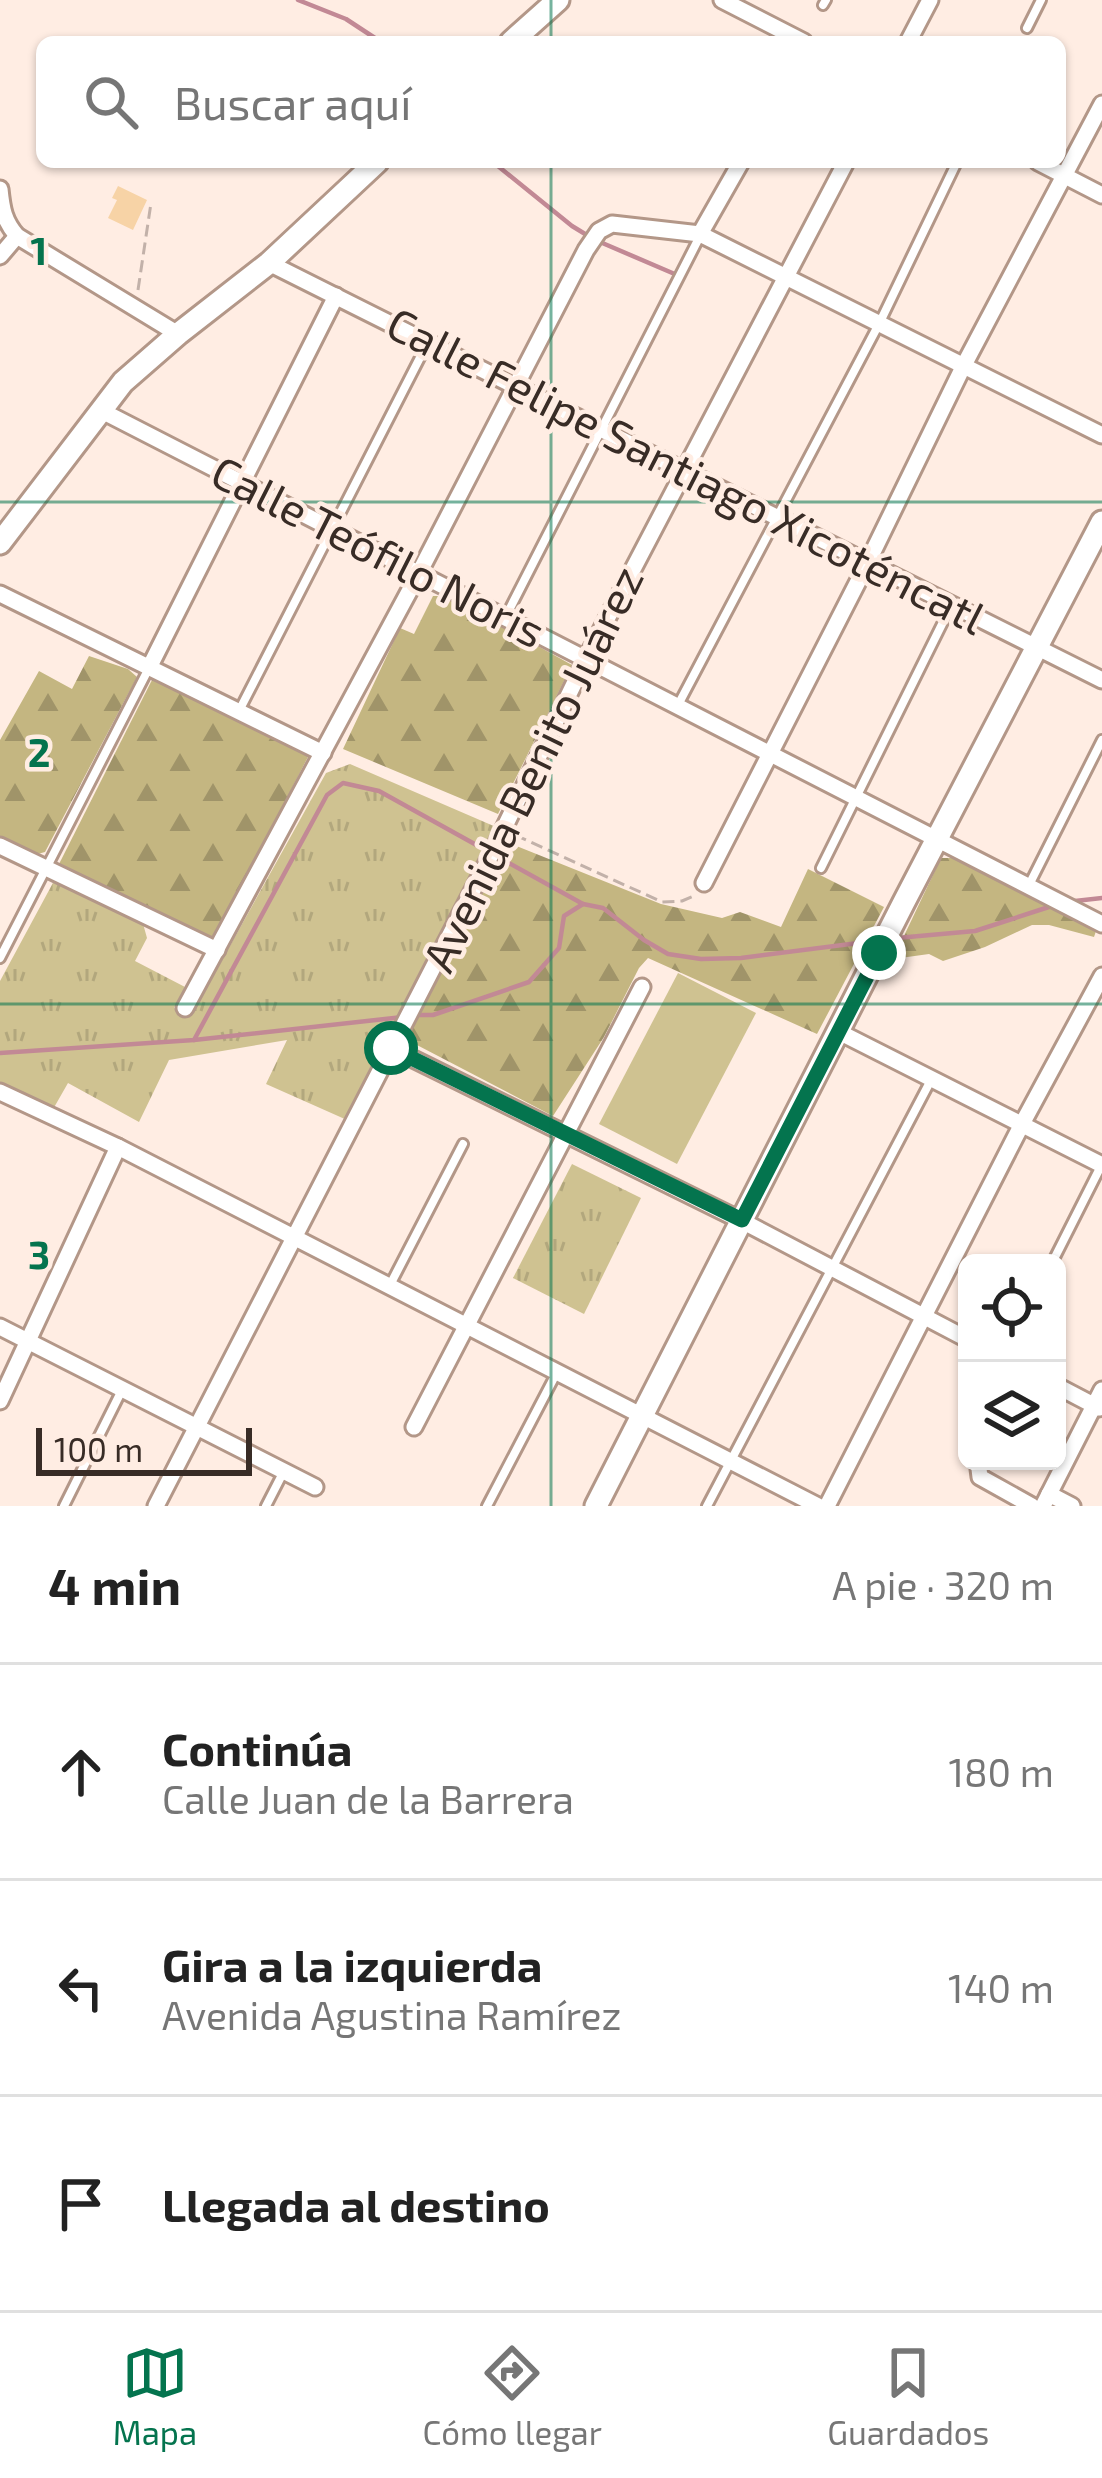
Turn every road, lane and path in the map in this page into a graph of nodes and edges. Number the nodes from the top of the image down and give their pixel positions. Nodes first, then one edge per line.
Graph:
1 (558, 0) edge
2 (722, 0) edge
3 (930, 0) edge
4 (1041, 0) edge
5 (1027, 28) dead end
6 (518, 36) edge
7 (791, 36) edge
8 (911, 36) edge
9 (1102, 104) edge
10 (371, 168) edge
11 (738, 168) edge
12 (843, 168) edge
13 (954, 168) edge
14 (1050, 168) edge
15 (1065, 176) junction
16 (0, 189) edge
17 (1102, 195) edge
18 (151, 203) dead end
19 (700, 234) junction
20 (16, 236) junction
21 (0, 256) edge
22 (269, 263) junction
23 (786, 278) junction
24 (336, 296) junction
25 (135, 309) junction
26 (880, 322) junction
27 (178, 334) junction
28 (428, 342) junction
29 (964, 365) junction
30 (514, 386) junction
31 (102, 411) junction
32 (602, 430) junction
33 (1102, 436) edge
34 (683, 470) junction
35 (242, 483) junction
36 (776, 516) junction
37 (1102, 522) edge
38 (331, 528) junction
39 (0, 542) edge
40 (868, 562) junction
41 (418, 573) junction
42 (0, 594) edge
43 (952, 604) junction
44 (506, 618) junction
45 (1037, 647) junction
46 (586, 659) junction
47 (150, 666) junction
48 (1102, 680) edge
49 (678, 706) junction
50 (238, 712) junction
51 (1102, 740) edge
52 (323, 753) junction
53 (770, 753) junction
54 (855, 797) junction
55 (502, 830) junction
56 (937, 839) junction
57 (0, 846) edge
58 (820, 868) dead end
59 (45, 870) junction
60 (704, 883) joint
61 (1028, 886) junction
62 (1102, 924) edge
63 (217, 950) junction
64 (0, 958) edge
65 (1102, 976) edge
66 (642, 986) dead end
67 (185, 1008) dead end
68 (839, 1032) junction
69 (391, 1048) junction
70 (931, 1080) junction
71 (0, 1092) edge
72 (1022, 1124) junction
73 (566, 1134) junction
74 (463, 1144) dead end
75 (118, 1147) junction
76 (1102, 1165) edge
77 (742, 1220) junction
78 (294, 1237) junction
79 (1057, 1254) edge
80 (831, 1269) junction
81 (389, 1286) junction
82 (925, 1317) junction
83 (466, 1326) junction
84 (0, 1328) edge
85 (958, 1334) edge
86 (28, 1342) junction
87 (556, 1374) junction
88 (123, 1389) junction
89 (1066, 1389) edge
90 (0, 1400) edge
91 (1099, 1402) edge
92 (641, 1416) junction
93 (197, 1427) junction
94 (414, 1427) dead end
95 (730, 1461) junction
96 (979, 1470) edge
97 (284, 1471) junction
98 (315, 1487) dead end
99 (1046, 1500) edge
100 (64, 1506) edge
101 (157, 1506) edge
102 (266, 1506) edge
103 (488, 1506) edge
104 (596, 1506) edge
105 (707, 1506) edge
106 (818, 1506) edge
107 (827, 1506) edge
108 (1032, 1506) edge
109 (1072, 1506) edge

1 - 6 street
2 - 7 street
3 - 8 street
4 - 5 lane
9 - 15 street
10 - 22 street
11 - 19 street
12 - 23 street, Avenida Benito Juárez
13 - 26 lane
14 - 15 street
15 - 17 street
15 - 29 street
16 - 20 street
18 - 25 path
19 - 23 street
19 - 30 street
19 - 32 lane
20 - 21 street
20 - 25 street
22 - 24 street, Calle Felipe Santiago Xicoténcatl
22 - 27 street
23 - 26 street
23 - 34 street, Avenida Benito Juárez
24 - 28 street, Calle Felipe Santiago Xicoténcatl
24 - 35 street
25 - 27 street
26 - 29 street
26 - 36 lane
27 - 31 street
28 - 30 street, Calle Felipe Santiago Xicoténcatl
28 - 38 lane
29 - 33 street
29 - 40 street
30 - 32 street, Calle Felipe Santiago Xicoténcatl
30 - 41 street
31 - 35 street, Calle Teófilo Noris
31 - 39 street
32 - 34 street, Calle Felipe Santiago Xicoténcatl
32 - 44 lane
34 - 36 street, Calle Felipe Santiago Xicoténcatl
34 - 46 street, Avenida Benito Juárez
35 - 38 street, Calle Teófilo Noris
35 - 47 street
36 - 40 street, Calle Felipe Santiago Xicoténcatl
36 - 49 lane
37 - 45 street
38 - 41 street, Calle Teófilo Noris
38 - 50 lane
40 - 43 street, Calle Felipe Santiago Xicoténcatl
40 - 53 street
41 - 44 street, Calle Teófilo Noris
41 - 52 street
42 - 47 street
43 - 45 street, Calle Felipe Santiago Xicoténcatl
43 - 54 lane
44 - 46 street, Calle Teófilo Noris
45 - 48 street, Calle Felipe Santiago Xicoténcatl
45 - 56 street
46 - 49 street, Calle Teófilo Noris
46 - 55 street, Avenida Benito Juárez
47 - 50 street
47 - 59 lane
49 - 53 street, Calle Teófilo Noris
50 - 52 street
51 - 61 lane
52 - 63 street
53 - 54 street, Calle Teófilo Noris
53 - 60 street
54 - 56 street, Calle Teófilo Noris
54 - 58 lane
55 - 60 path
55 - 69 street, Avenida Benito Juárez
56 - 61 street, Calle Teófilo Noris
56 - 68 street
57 - 59 street
59 - 63 street
59 - 64 lane
61 - 62 street, Calle Teófilo Noris
63 - 67 street
65 - 72 street
66 - 73 street
68 - 70 street
68 - 77 street
69 - 73 street
69 - 78 street, Avenida Benito Juárez
70 - 72 street
70 - 80 lane
71 - 75 street
72 - 76 street
72 - 82 street
73 - 77 street
73 - 83 street
74 - 81 lane
75 - 78 street
75 - 86 street
76 - 79 lane
77 - 80 street
77 - 92 street
78 - 81 street
78 - 93 street, Avenida Benito Juárez
80 - 82 street
80 - 95 lane
81 - 83 street
82 - 85 street
82 - 107 street
83 - 87 street
83 - 94 street
84 - 86 street
86 - 88 street
86 - 90 street
87 - 92 street
87 - 103 lane
88 - 93 street
88 - 100 lane
89 - 91 street
91 - 99 street
92 - 95 street
92 - 104 street
93 - 97 street
93 - 101 street, Avenida Benito Juárez
95 - 105 lane
95 - 106 street
96 - 108 street
97 - 98 street
97 - 102 lane
99 - 109 street

